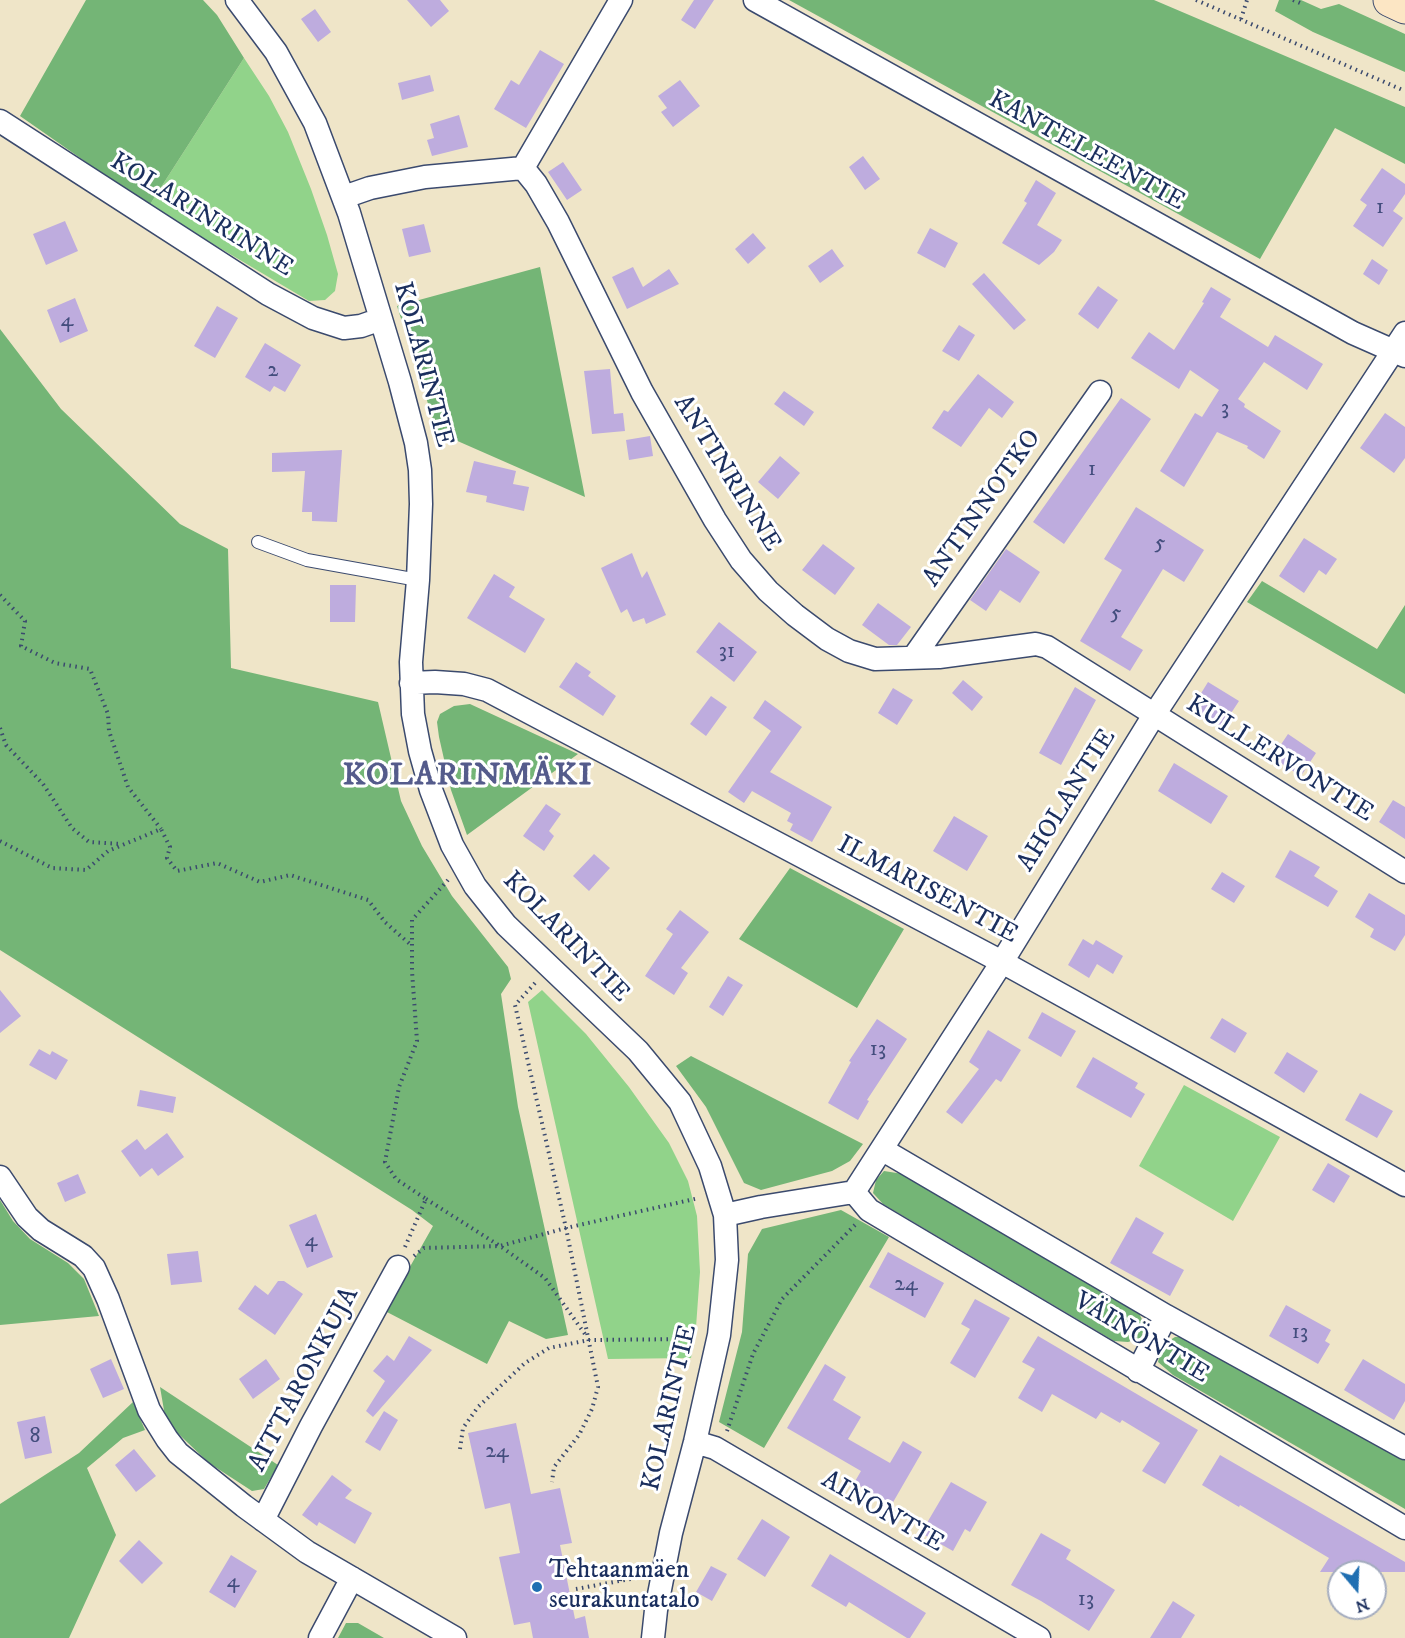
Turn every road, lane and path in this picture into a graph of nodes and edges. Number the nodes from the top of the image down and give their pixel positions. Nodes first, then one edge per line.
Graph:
1 (237, 0) edge
2 (621, 0) edge
3 (754, 0) edge
4 (1196, 0) edge
5 (1247, 0) edge
6 (1293, 0) edge
7 (1390, 0) edge
8 (1300, 3) dead end
9 (1405, 7) edge
10 (1241, 19) junction
11 (1405, 91) edge
12 (0, 121) edge
13 (523, 168) junction
14 (344, 197) junction
15 (381, 319) junction
16 (1401, 347) edge
17 (1100, 392) dead end
18 (258, 542) dead end
19 (418, 580) junction
20 (0, 596) edge
21 (913, 658) junction
22 (411, 683) junction
23 (1154, 715) junction
24 (0, 728) edge
25 (161, 829) junction
26 (0, 841) edge
27 (124, 844) junction
28 (1405, 872) edge
29 (452, 874) dead end
30 (412, 946) junction
31 (1002, 962) junction
32 (540, 978) dead end
33 (883, 1150) junction
34 (0, 1177) edge
35 (1405, 1185) edge
36 (854, 1192) junction
37 (720, 1193) junction
38 (426, 1199) junction
39 (869, 1210) junction
40 (725, 1215) junction
41 (566, 1228) junction
42 (500, 1246) junction
43 (398, 1267) junction
44 (1166, 1317) junction
45 (705, 1338) dead end
46 (589, 1340) junction
47 (1138, 1371) junction
48 (726, 1435) dead end
49 (695, 1442) junction
50 (1405, 1448) edge
51 (460, 1449) dead end
52 (552, 1482) dead end
53 (263, 1520) junction
54 (1405, 1528) edge
55 (621, 1566) dead end
56 (648, 1576) dead end
57 (352, 1578) junction
58 (620, 1581) junction
59 (576, 1589) dead end
60 (320, 1638) edge
61 (455, 1638) edge
62 (653, 1638) edge
63 (1039, 1638) edge

1 - 14 street, KOLARINTIE
2 - 13 street
3 - 16 street, KANTELEENTIE
4 - 10 path
5 - 10 path
6 - 8 path
7 - 9 main road
10 - 11 path
12 - 15 street, KOLARINRINNE
13 - 14 street
13 - 21 street, ANTINRINNE
14 - 15 street, KOLARINTIE
15 - 19 street, KOLARINTIE
16 - 23 street, AHOLANTIE
17 - 21 street, ANTINNOTKO
18 - 19 lane
19 - 22 street, KOLARINTIE
20 - 25 path
21 - 23 street, ANTINRINNE
22 - 31 street, ILMARISENTIE
22 - 37 street, KOLARINTIE
23 - 28 street, KULLERVONTIE
23 - 31 street, AHOLANTIE
24 - 27 path
25 - 27 path
25 - 30 path
26 - 27 path
29 - 30 path
30 - 38 path
31 - 33 street, AHOLANTIE
31 - 35 street, ILMARISENTIE
32 - 41 path
33 - 36 street, AHOLANTIE
33 - 44 street, VÄINÖNTIE
34 - 53 street
36 - 39 street, VÄINÖNTIE
36 - 40 street
37 - 40 street, KOLARINTIE
37 - 41 path
38 - 42 path
38 - 43 path
39 - 47 street, VÄINÖNTIE
39 - 48 path
40 - 49 street, KOLARINTIE
41 - 42 path
41 - 46 path
42 - 43 path
42 - 46 path
43 - 53 street, AITTARONKUJA
44 - 47 street
44 - 50 street, VÄINÖNTIE
45 - 46 path
46 - 51 path
46 - 52 path
47 - 54 street, VÄINÖNTIE
49 - 62 street, KOLARINTIE
49 - 63 street, AINONTIE
53 - 57 street
55 - 58 path
56 - 58 path
57 - 60 street
57 - 61 street
58 - 59 path

